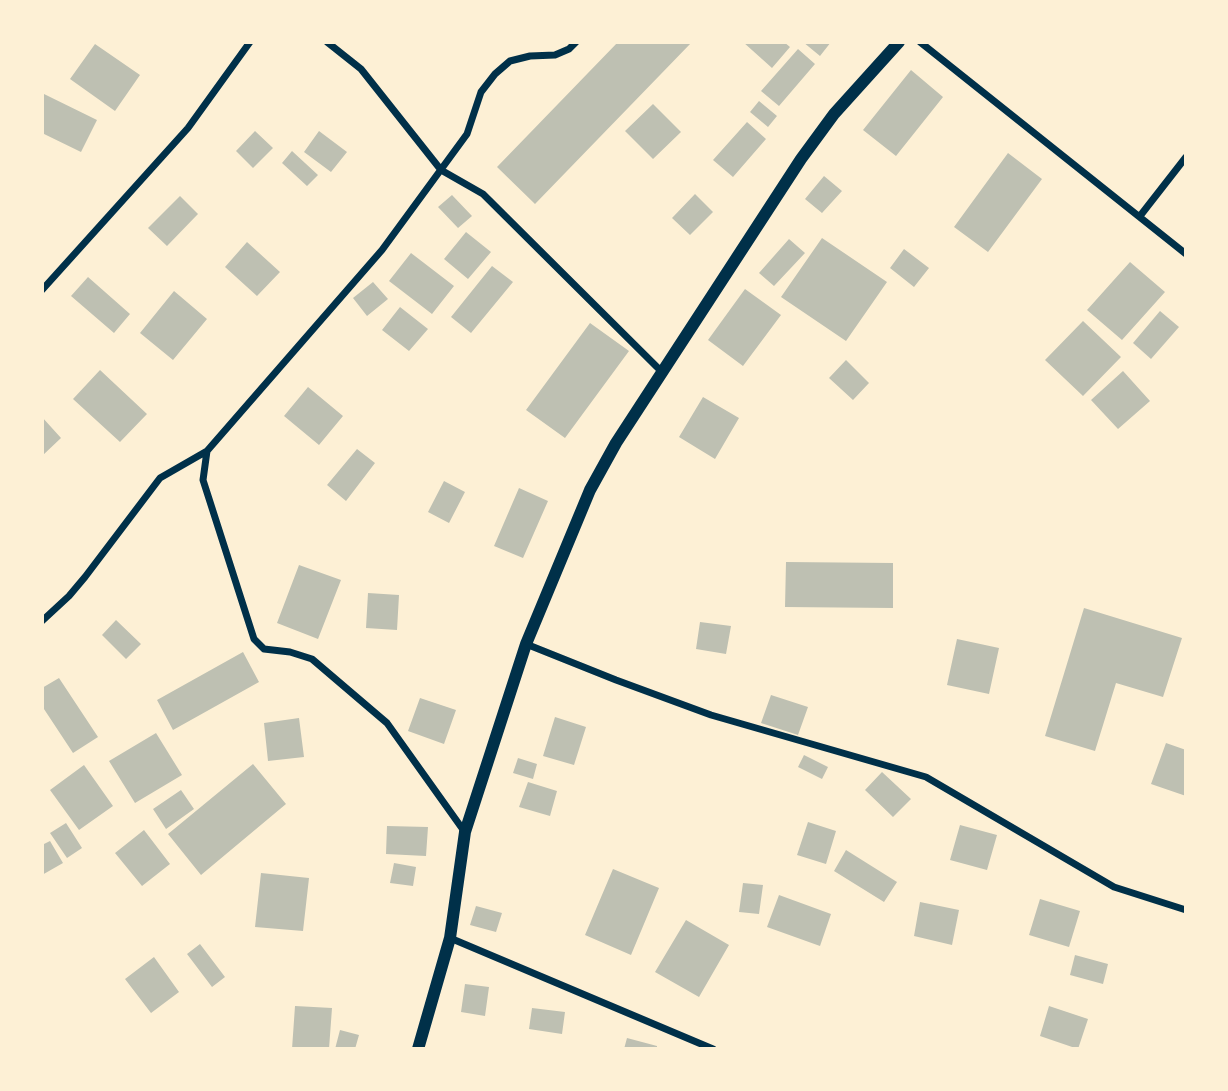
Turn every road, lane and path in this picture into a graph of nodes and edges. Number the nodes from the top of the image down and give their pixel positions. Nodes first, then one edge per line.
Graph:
1 (250, 42) edge
2 (327, 42) edge
3 (576, 42) edge
4 (899, 42) edge
5 (920, 42) edge
6 (1186, 157) edge
7 (441, 170) junction
8 (1140, 216) junction
9 (1186, 254) edge
10 (42, 290) edge
11 (662, 372) junction
12 (207, 451) junction
13 (42, 621) edge
14 (526, 644) junction
15 (465, 832) junction
16 (1186, 909) edge
17 (450, 938) junction
18 (418, 1049) edge
19 (713, 1049) edge

1 - 10 street
2 - 7 street
3 - 7 street
4 - 11 street
5 - 8 street
6 - 8 street
7 - 11 street
7 - 12 street
8 - 9 street
11 - 14 street
12 - 13 street
12 - 15 street
14 - 15 street
14 - 16 street
15 - 17 street
17 - 18 street
17 - 19 street

